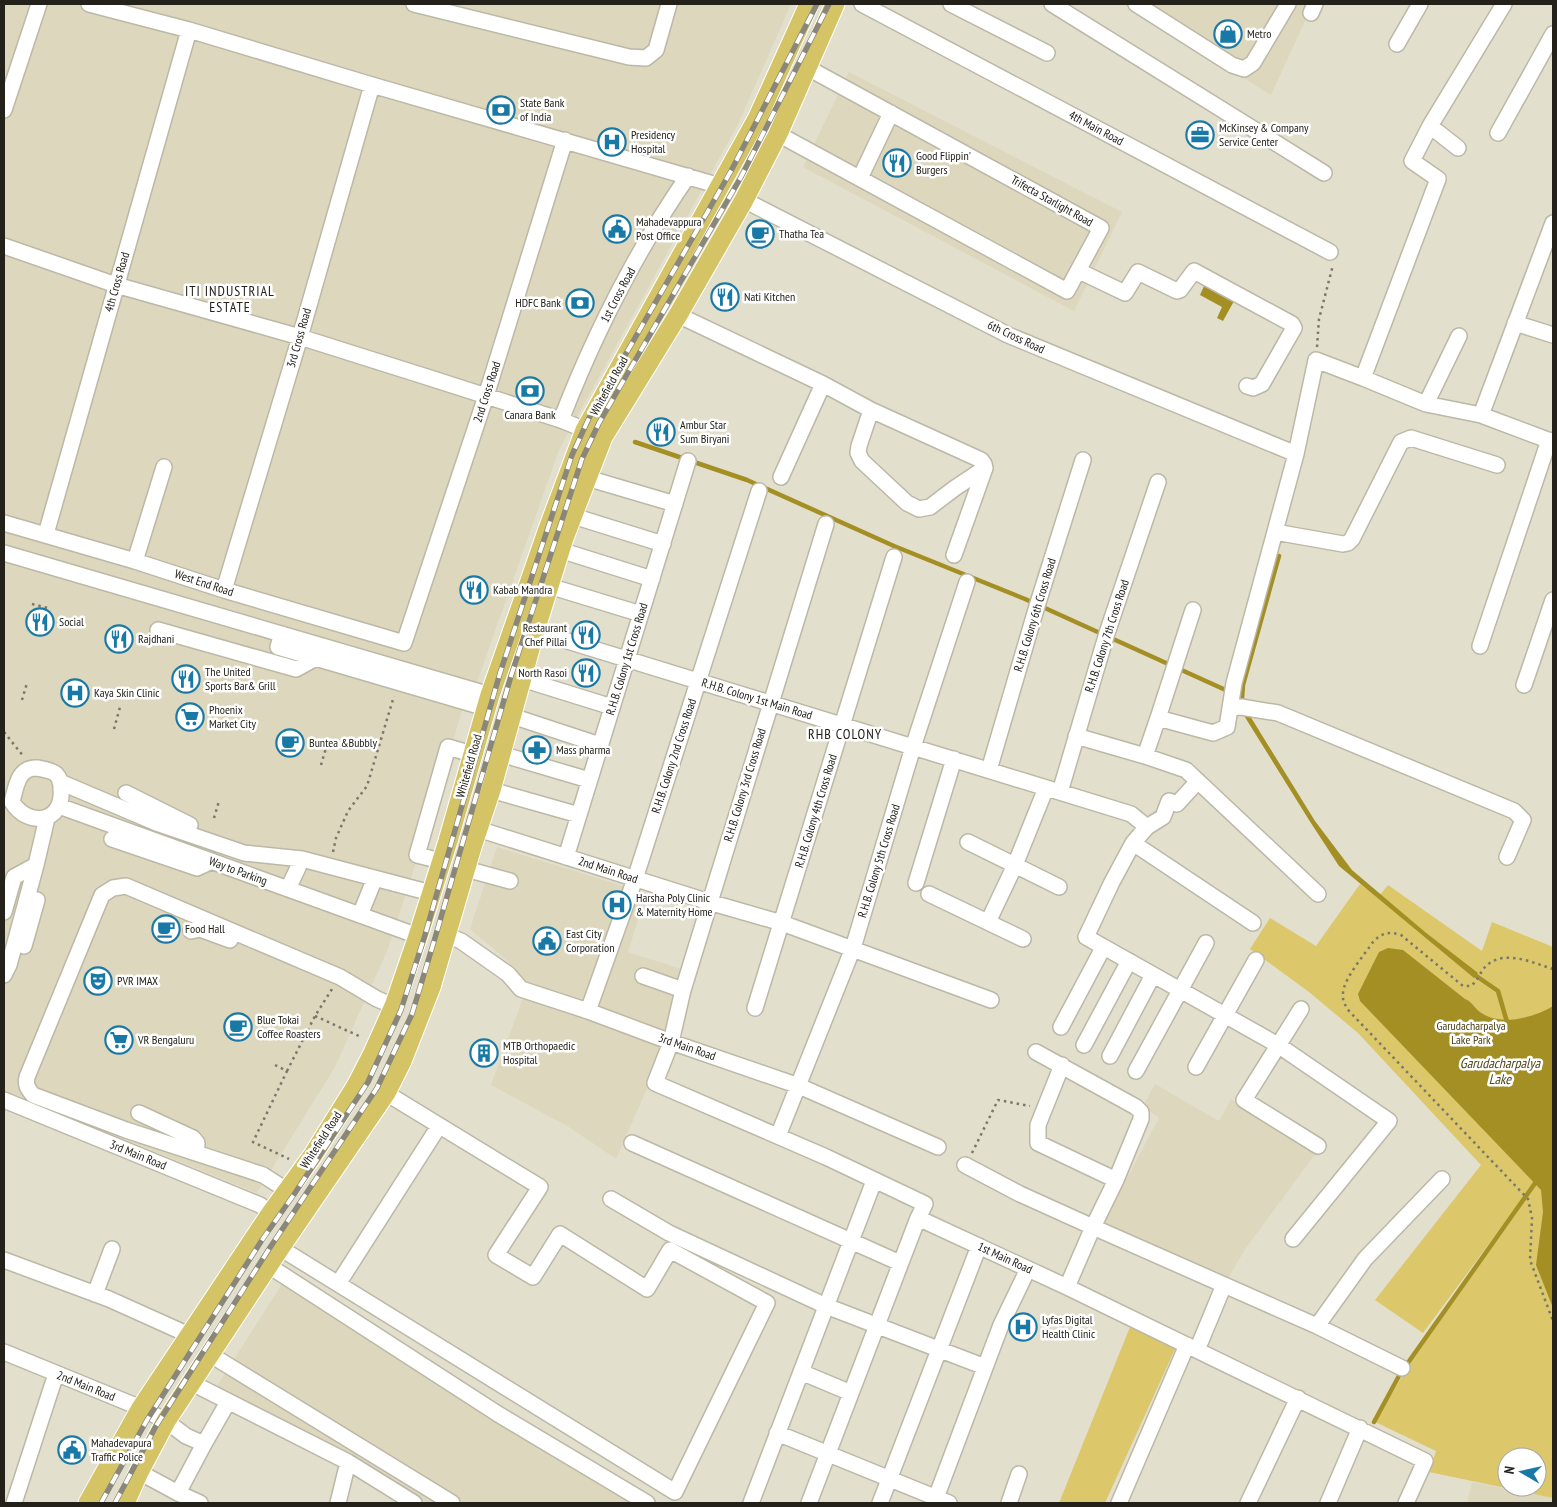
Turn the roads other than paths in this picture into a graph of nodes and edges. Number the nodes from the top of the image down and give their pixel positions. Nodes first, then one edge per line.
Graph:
1 (39, 4) edge
2 (89, 4) edge
3 (414, 4) edge
4 (668, 4) edge
5 (809, 4) edge
6 (836, 4) edge
7 (862, 4) edge
8 (951, 4) edge
9 (1052, 4) edge
10 (1136, 4) edge
11 (1288, 4) edge
12 (1420, 4) edge
13 (1504, 4) edge
14 (189, 30) junction
15 (1553, 34) edge
16 (1397, 44) dead end
17 (1047, 54) dead end
18 (808, 68) junction
19 (10, 73) edge
20 (372, 85) junction
21 (4, 110) edge
22 (891, 113) junction
23 (1430, 126) junction
24 (1498, 133) dead end
25 (778, 134) junction
26 (565, 140) junction
27 (1458, 148) dead end
28 (1324, 173) dead end
29 (688, 176) junction
30 (860, 178) junction
31 (720, 186) junction
32 (744, 200) junction
33 (1553, 223) edge
34 (4, 246) edge
35 (1330, 252) road end
36 (1079, 271) junction
37 (116, 285) junction
38 (678, 315) junction
39 (646, 320) junction
40 (1515, 323) junction
41 (667, 332) junction
42 (1553, 334) edge
43 (1458, 336) dead end
44 (300, 337) junction
45 (1363, 378) junction
46 (823, 384) junction
47 (1247, 386) dead end
48 (486, 396) junction
49 (1426, 404) junction
50 (871, 410) junction
51 (1481, 415) junction
52 (561, 420) junction
53 (585, 430) junction
54 (604, 437) junction
55 (1551, 441) edge
56 (1296, 454) junction
57 (1083, 460) dead end
58 (688, 461) dead end
59 (1497, 465) dead end
60 (164, 467) dead end
61 (984, 468) junction
62 (588, 478) junction
63 (781, 478) dead end
64 (1158, 482) dead end
65 (759, 492) dead end
66 (675, 504) junction
67 (573, 516) junction
68 (4, 523) edge
69 (826, 524) dead end
70 (1275, 532) junction
71 (46, 534) junction
72 (663, 544) junction
73 (560, 550) junction
74 (4, 553) edge
75 (954, 555) dead end
76 (894, 557) dead end
77 (135, 561) junction
78 (652, 579) junction
79 (966, 582) dead end
80 (549, 586) junction
81 (224, 590) junction
82 (1553, 600) edge
83 (1193, 610) dead end
84 (641, 614) junction
85 (158, 630) dead end
86 (535, 631) junction
87 (282, 634) junction
88 (404, 643) joint
89 (1480, 646) dead end
90 (316, 658) junction
91 (627, 659) junction
92 (522, 678) junction
93 (698, 681) junction
94 (1524, 685) dead end
95 (488, 701) junction
96 (770, 703) junction
97 (612, 707) junction
98 (1230, 708) junction
99 (512, 716) junction
100 (1158, 718) junction
101 (842, 725) junction
102 (1076, 736) junction
103 (600, 745) junction
104 (913, 747) junction
105 (472, 754) junction
106 (501, 754) junction
107 (1145, 756) junction
108 (954, 759) junction
109 (989, 770) junction
110 (590, 780) junction
111 (1198, 781) junction
112 (60, 782) junction
113 (491, 790) junction
114 (1053, 790) junction
115 (126, 793) dead end
116 (58, 806) junction
117 (579, 815) junction
118 (46, 818) junction
119 (1147, 828) junction
120 (478, 829) junction
121 (112, 839) dead end
122 (968, 842) dead end
123 (1133, 843) junction
124 (217, 844) junction
125 (566, 857) junction
126 (1507, 857) dead end
127 (302, 859) junction
128 (212, 861) junction
129 (441, 862) junction
130 (36, 865) junction
131 (1015, 866) junction
132 (466, 869) junction
133 (375, 878) junction
134 (635, 879) junction
135 (510, 881) dead end
136 (916, 883) dead end
137 (1059, 887) dead end
138 (288, 889) junction
139 (431, 893) junction
140 (929, 894) dead end
141 (1318, 894) dead end
142 (37, 900) dead end
143 (709, 902) junction
144 (4, 912) edge
145 (360, 915) junction
146 (988, 922) junction
147 (782, 923) junction
148 (1253, 923) dead end
149 (191, 931) dead end
150 (446, 934) junction
151 (418, 936) junction
152 (1023, 939) dead end
153 (1206, 942) dead end
154 (268, 946) junction
155 (853, 948) junction
156 (1103, 948) junction
157 (1256, 960) dead end
158 (1129, 961) junction
159 (6, 970) edge
160 (1153, 975) junction
161 (643, 976) dead end
162 (683, 990) junction
163 (1179, 991) junction
164 (991, 1000) dead end
165 (394, 1006) junction
166 (755, 1008) dead end
167 (1301, 1009) dead end
168 (588, 1011) junction
169 (1225, 1016) junction
170 (1061, 1027) dead end
171 (671, 1042) junction
172 (1084, 1045) dead end
173 (1278, 1045) junction
174 (1036, 1052) dead end
175 (1110, 1056) dead end
176 (1062, 1065) junction
177 (1196, 1067) dead end
178 (1136, 1071) dead end
179 (799, 1086) junction
180 (386, 1093) junction
181 (4, 1100) edge
182 (138, 1113) dead end
183 (439, 1126) junction
184 (778, 1136) junction
185 (632, 1143) dead end
186 (1318, 1146) dead end
187 (938, 1147) dead end
188 (196, 1153) junction
189 (965, 1165) road end
190 (1442, 1179) dead end
191 (1116, 1180) junction
192 (874, 1181) junction
193 (288, 1191) junction
194 (611, 1199) dead end
195 (271, 1214) junction
196 (918, 1218) junction
197 (1093, 1227) junction
198 (1293, 1239) dead end
199 (851, 1241) junction
200 (979, 1246) junction
201 (280, 1248) junction
202 (112, 1249) dead end
203 (4, 1260) edge
204 (900, 1263) junction
205 (269, 1266) junction
206 (1028, 1269) junction
207 (338, 1284) junction
208 (1224, 1285) junction
209 (1067, 1287) junction
210 (95, 1294) junction
211 (826, 1306) junction
212 (877, 1325) junction
213 (1317, 1326) junction
214 (188, 1335) junction
215 (1192, 1347) junction
216 (939, 1350) junction
217 (4, 1352) edge
218 (210, 1355) junction
219 (985, 1367) junction
220 (1402, 1368) dead end
221 (800, 1372) junction
222 (58, 1374) junction
223 (192, 1383) junction
224 (851, 1393) junction
225 (1298, 1398) junction
226 (228, 1402) junction
227 (141, 1408) junction
228 (166, 1421) junction
229 (1360, 1428) junction
230 (777, 1433) junction
231 (204, 1444) junction
232 (828, 1454) junction
233 (348, 1462) junction
234 (139, 1472) junction
235 (1019, 1474) dead end
236 (890, 1479) junction
237 (178, 1493) junction
238 (940, 1501) edge
239 (127, 1502) edge
240 (14, 1503) edge
241 (88, 1503) edge
242 (200, 1503) edge
243 (338, 1503) edge
244 (414, 1503) edge
245 (452, 1503) edge
246 (647, 1503) edge
247 (752, 1503) edge
248 (810, 1503) edge
249 (880, 1503) edge
250 (1008, 1503) edge
251 (1119, 1503) edge
252 (1248, 1503) edge
253 (1328, 1503) edge
254 (1406, 1503) edge

1 - 19 street
2 - 14 street
3 - 4 street
5 - 31 main road, Whitefield Road
6 - 18 main road, Whitefield Road
7 - 35 street, 4th Main Road
8 - 17 street
9 - 28 street
10 - 11 street
12 - 16 street
13 - 23 street
14 - 20 street
14 - 37 street, 4th Cross Road
15 - 24 street
18 - 22 street, Trifecta Starlight Road
18 - 25 main road, Whitefield Road
19 - 21 street
20 - 26 street
20 - 44 street, 3rd Cross Road
22 - 30 street
22 - 36 street, Trifecta Starlight Road
23 - 27 street
23 - 45 street
25 - 30 street, Trifecta Starlight Road
25 - 32 main road, Whitefield Road
26 - 29 street
26 - 48 street, 2nd Cross Road
29 - 31 street
29 - 52 street, 1st Cross Road
30 - 36 street, Trifecta Starlight Road
31 - 39 main road, Whitefield Road
32 - 38 main road, Whitefield Road
32 - 56 street, 6th Cross Road
33 - 40 street
34 - 37 street
36 - 47 street
37 - 44 street
37 - 71 street, 4th Cross Road
38 - 41 main road, Whitefield Road
38 - 46 street
39 - 41 main road
39 - 53 main road, Whitefield Road
40 - 42 street
40 - 51 street
41 - 54 main road, Whitefield Road
43 - 49 street
44 - 48 street
44 - 81 street, 3rd Cross Road
45 - 49 street
45 - 56 street
46 - 50 street
46 - 63 street
48 - 52 street
48 - 88 street, 2nd Cross Road
49 - 51 street
50 - 61 street
50 - 61 street
51 - 55 street
52 - 53 street
53 - 54 street
53 - 95 main road, Whitefield Road
54 - 62 main road, Whitefield Road
55 - 89 street
56 - 70 street
57 - 109 street, R.H.B. Colony 6th Cross Road
58 - 66 street, R.H.B. Colony 1st Cross Road
59 - 70 street
60 - 77 street
61 - 75 street
62 - 66 street
62 - 67 main road, Whitefield Road
64 - 102 street, R.H.B. Colony 7th Cross Road
65 - 93 street, R.H.B. Colony 2nd Cross Road
66 - 72 street, R.H.B. Colony 1st Cross Road
67 - 72 street
67 - 73 main road, Whitefield Road
68 - 71 street, West End Road
69 - 96 street, R.H.B. Colony 3rd Cross Road
70 - 98 street
71 - 77 street, West End Road
72 - 78 street, R.H.B. Colony 1st Cross Road
73 - 78 street
73 - 80 main road, Whitefield Road
74 - 87 street
76 - 101 street, R.H.B. Colony 4th Cross Road
77 - 81 street, West End Road
78 - 84 street, R.H.B. Colony 1st Cross Road
79 - 104 street, R.H.B. Colony 5th Cross Road
80 - 84 street
80 - 86 main road, Whitefield Road
81 - 88 street, West End Road
82 - 94 street
83 - 100 street
84 - 91 street, R.H.B. Colony 1st Cross Road
85 - 90 street
86 - 91 street, R.H.B. Colony 1st Main Road
86 - 92 main road, Whitefield Road
87 - 90 street
87 - 95 street
90 - 95 street
91 - 93 street, R.H.B. Colony 1st Main Road
91 - 97 street, R.H.B. Colony 1st Cross Road
92 - 97 street
92 - 99 main road, Whitefield Road
93 - 96 street, R.H.B. Colony 1st Main Road
93 - 134 street, R.H.B. Colony 2nd Cross Road
95 - 105 main road, Whitefield Road
96 - 101 street, R.H.B. Colony 1st Main Road
96 - 143 street, R.H.B. Colony 3rd Cross Road
97 - 103 street, R.H.B. Colony 1st Cross Road
98 - 100 street
98 - 126 street
99 - 103 street
99 - 106 main road, Whitefield Road
100 - 107 street
101 - 104 street, R.H.B. Colony 1st Main Road
101 - 147 street, R.H.B. Colony 4th Cross Road
102 - 107 street
102 - 114 street, R.H.B. Colony 7th Cross Road
103 - 110 street, R.H.B. Colony 1st Cross Road
104 - 108 street, R.H.B. Colony 1st Main Road
104 - 155 street, R.H.B. Colony 5th Cross Road
105 - 129 main road, Whitefield Road
105 - 129 street
106 - 110 street
106 - 113 main road, Whitefield Road
107 - 111 street
108 - 109 street, R.H.B. Colony 1st Main Road
108 - 136 street
109 - 114 street, R.H.B. Colony 1st Main Road
110 - 117 street, R.H.B. Colony 1st Cross Road
111 - 119 street
111 - 141 street
112 - 116 street
112 - 118 street
112 - 124 street
113 - 117 street
113 - 120 main road, Whitefield Road
114 - 119 street, R.H.B. Colony 1st Main Road
114 - 131 street, R.H.B. Colony 7th Cross Road
115 - 124 street
116 - 118 street
116 - 128 street, Way to Parking
117 - 125 street, R.H.B. Colony 1st Cross Road
118 - 130 street
119 - 123 street
120 - 125 street, 2nd Main Road
120 - 132 main road, Whitefield Road
121 - 128 street
122 - 131 street
123 - 148 street
123 - 156 street
124 - 127 street
125 - 134 street, 2nd Main Road
127 - 133 street
127 - 138 street
128 - 138 street, Way to Parking
129 - 139 main road, Whitefield Road
130 - 144 street
130 - 159 street
131 - 137 street
131 - 146 street, R.H.B. Colony 7th Cross Road
132 - 135 street
132 - 150 main road, Whitefield Road
133 - 139 street
133 - 145 street
134 - 143 street, 2nd Main Road
134 - 168 street, R.H.B. Colony 2nd Cross Road
138 - 145 street, Way to Parking
139 - 151 main road, Whitefield Road
140 - 146 street
142 - 159 street
143 - 147 street, 2nd Main Road
143 - 162 street, R.H.B. Colony 3rd Cross Road
145 - 151 street, Way to Parking
146 - 152 street
147 - 155 street, 2nd Main Road
147 - 166 street, R.H.B. Colony 4th Cross Road
149 - 154 street
150 - 168 street, 3rd Main Road
150 - 180 main road, Whitefield Road
151 - 165 main road, Whitefield Road
153 - 163 street
154 - 165 street
154 - 188 street
155 - 164 street, 2nd Main Road
155 - 179 street, R.H.B. Colony 5th Cross Road
156 - 158 street
156 - 170 street
157 - 169 street
158 - 160 street
158 - 172 street
160 - 163 street
160 - 175 street
161 - 162 street
162 - 171 street, R.H.B. Colony 3rd Cross Road
163 - 169 street
163 - 178 street
165 - 193 main road, Whitefield Road
167 - 173 street
168 - 171 street, 3rd Main Road
169 - 173 street
169 - 177 street
171 - 179 street, 3rd Main Road
171 - 184 street, R.H.B. Colony 3rd Cross Road
173 - 186 street
173 - 198 street
174 - 176 street
176 - 191 street
176 - 191 street
179 - 184 street, R.H.B. Colony 5th Cross Road
179 - 187 street, 3rd Main Road
180 - 183 street
180 - 201 main road, Whitefield Road
181 - 195 street, 3rd Main Road
182 - 188 street
183 - 207 street
183 - 207 street
184 - 192 street
185 - 199 street
188 - 193 street
189 - 197 street
190 - 213 street
191 - 197 street
192 - 196 street
192 - 199 street
193 - 195 main road, Whitefield Road
194 - 211 street
195 - 214 main road, Whitefield Road
196 - 200 street, 1st Main Road
196 - 204 street
197 - 208 street
197 - 209 street
199 - 204 street
199 - 211 street
200 - 206 street, 1st Main Road
200 - 216 street
201 - 205 main road, Whitefield Road
201 - 207 street
202 - 210 street
203 - 210 street
204 - 212 street
205 - 218 main road, Whitefield Road
205 - 246 street
206 - 209 street, 1st Main Road
206 - 219 street
208 - 213 street
208 - 215 street
209 - 215 street, 1st Main Road
210 - 214 street
211 - 212 street
211 - 221 street
212 - 216 street
212 - 224 street
213 - 220 street
214 - 227 main road, Whitefield Road
215 - 225 street, 1st Main Road
215 - 251 street
216 - 219 street
216 - 236 street
217 - 222 street, 2nd Main Road
218 - 223 main road, Whitefield Road
218 - 245 street
219 - 238 street
221 - 224 street
221 - 230 street
222 - 227 street, 2nd Main Road
222 - 240 street
223 - 226 street
223 - 228 main road, Whitefield Road
224 - 232 street
225 - 229 street, 1st Main Road
225 - 252 street
226 - 231 street
226 - 233 street
227 - 228 street, 2nd Main Road
227 - 241 main road, Whitefield Road
228 - 231 street, 2nd Main Road
228 - 234 main road, Whitefield Road
229 - 253 street
229 - 254 street, 1st Main Road
230 - 232 street
230 - 247 street
231 - 237 street
232 - 236 street
232 - 248 street
233 - 243 street
233 - 244 street
234 - 237 street
234 - 239 main road, Whitefield Road
235 - 250 street
236 - 238 street
236 - 249 street
237 - 242 street

